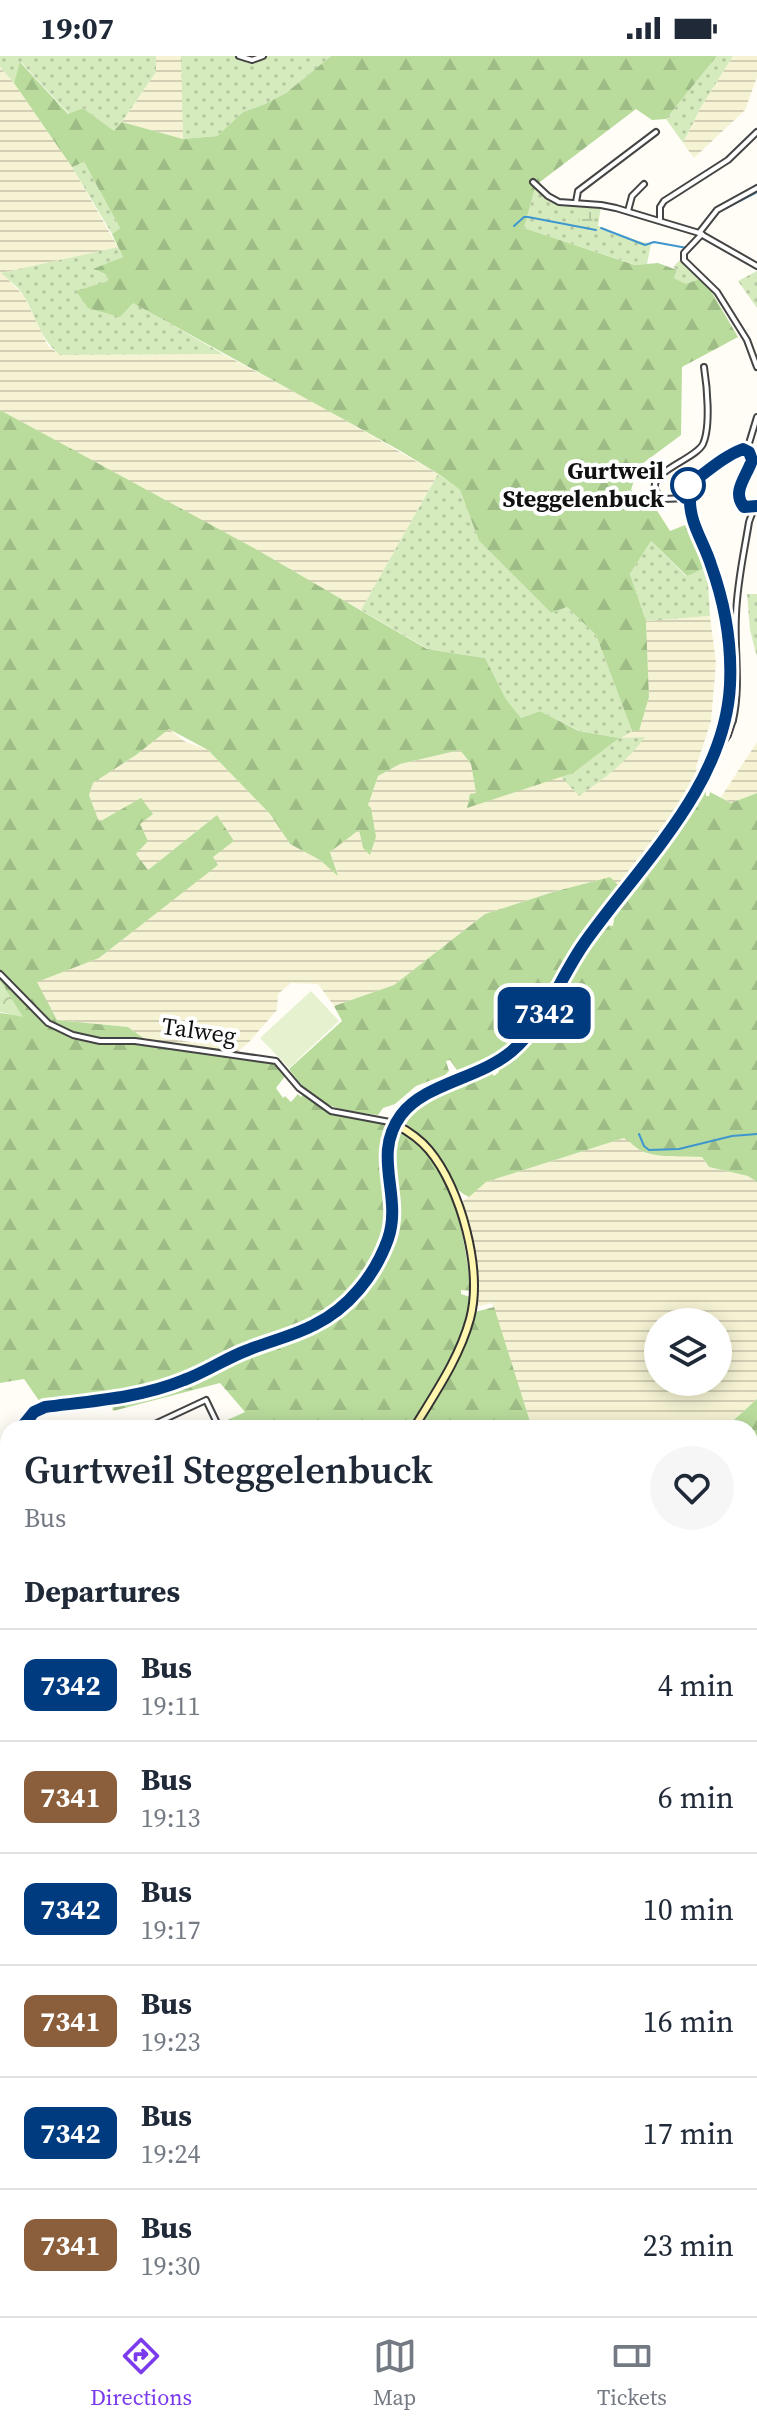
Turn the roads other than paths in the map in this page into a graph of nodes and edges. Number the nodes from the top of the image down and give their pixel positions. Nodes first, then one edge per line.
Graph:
1 (239, 56) edge
2 (263, 56) edge
3 (656, 132) dead end
4 (757, 132) edge
5 (533, 182) dead end
6 (644, 184) dead end
7 (757, 188) edge
8 (576, 202) junction
9 (628, 211) junction
10 (660, 219) junction
11 (701, 234) junction
12 (757, 266) edge
13 (704, 367) dead end
14 (757, 367) edge
15 (757, 417) edge
16 (747, 450) junction
17 (690, 498) junction
18 (755, 507) edge
19 (725, 718) junction
20 (733, 720) junction
21 (715, 749) junction
22 (0, 974) edge
23 (395, 1124) junction
24 (27, 1420) edge
25 (163, 1420) edge
26 (216, 1420) edge
27 (419, 1420) edge

1 - 2 street
3 - 8 street
4 - 10 street
5 - 8 street
6 - 9 street
7 - 11 street
8 - 9 street
9 - 10 street
10 - 11 street
11 - 12 street
11 - 14 street
13 - 17 street
15 - 16 street
16 - 17 main road
16 - 18 main road
17 - 19 main road
18 - 20 street
19 - 20 street
19 - 21 main road
20 - 21 street
21 - 23 main road
22 - 23 street, Talweg
23 - 24 main road
23 - 27 main road
25 - 26 street

